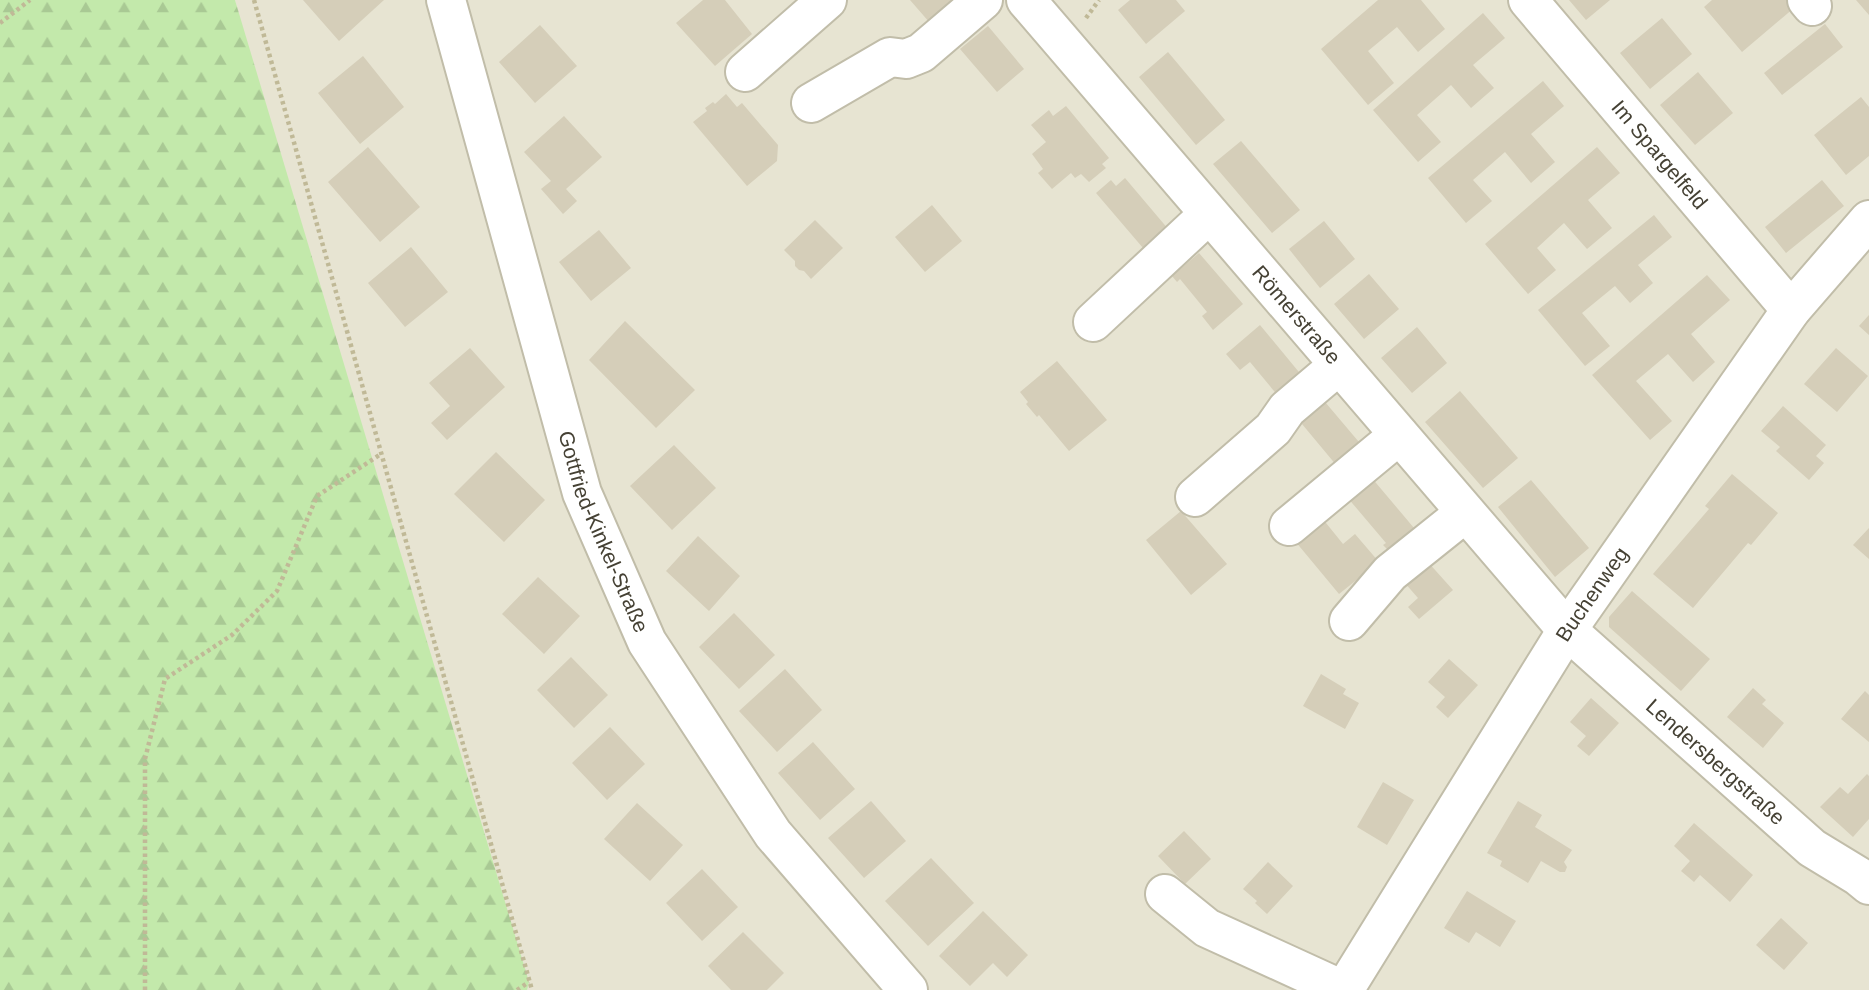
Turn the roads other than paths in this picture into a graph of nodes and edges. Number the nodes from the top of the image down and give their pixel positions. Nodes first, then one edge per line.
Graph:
1 (446, 0) edge
2 (827, 0) edge
3 (983, 0) edge
4 (1026, 0) edge
5 (1528, 0) edge
6 (745, 72) dead end
7 (811, 103) dead end
8 (1209, 214) junction
9 (1869, 220) edge
10 (1791, 310) junction
11 (1093, 322) dead end
12 (1339, 365) junction
13 (1399, 435) junction
14 (1195, 497) dead end
15 (1465, 513) junction
16 (1289, 526) dead end
17 (1349, 621) dead end
18 (1567, 630) junction
19 (1865, 877) edge
20 (1165, 894) dead end
21 (908, 990) edge
22 (1343, 990) edge

1 - 21 street, Gottfried-Kinkel-Straße
2 - 6 street
3 - 7 street
4 - 8 street, Römerstraße
5 - 10 street, Im Spargelfeld
8 - 11 street
8 - 12 street, Römerstraße
9 - 10 street, Buchenweg
10 - 18 street, Buchenweg
12 - 13 street, Römerstraße
12 - 14 street
13 - 15 street, Römerstraße
13 - 16 street
15 - 17 street
15 - 18 street, Römerstraße
18 - 19 street, Lendersbergstraße
18 - 22 street, Buchenweg
20 - 22 street

